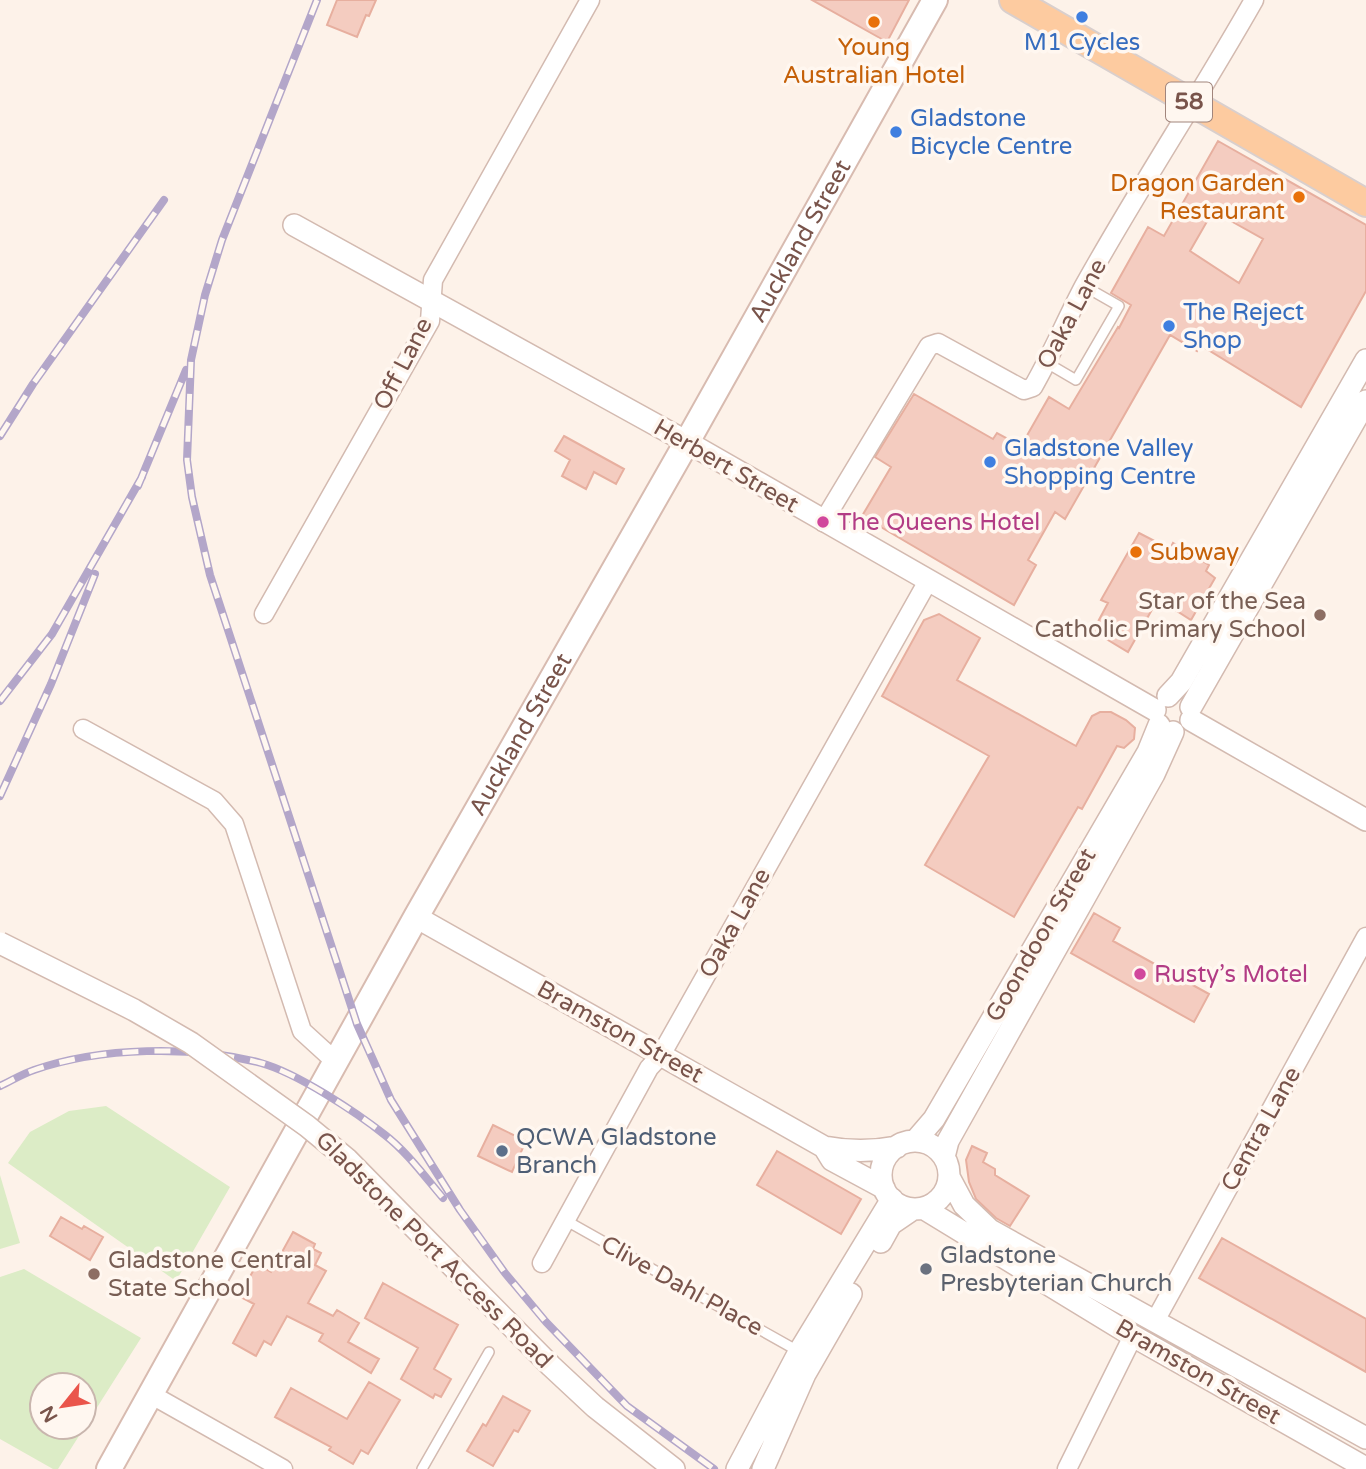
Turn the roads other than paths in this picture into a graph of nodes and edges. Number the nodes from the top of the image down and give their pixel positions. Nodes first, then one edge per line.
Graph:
1 (590, 0) edge
2 (934, 0) edge
3 (1013, 0) edge
4 (1254, 0) edge
5 (1192, 104) junction
6 (1366, 203) edge
7 (294, 225) dead end
8 (1088, 281) junction
9 (431, 300) junction
10 (1366, 360) edge
11 (1047, 363) junction
12 (1366, 401) edge
13 (687, 442) junction
14 (823, 522) junction
15 (928, 581) junction
16 (264, 614) dead end
17 (1173, 715) junction
18 (83, 729) dead end
19 (1366, 820) edge
20 (416, 917) junction
21 (1366, 937) edge
22 (0, 943) edge
23 (661, 1055) junction
24 (336, 1062) junction
25 (906, 1144) junction
26 (824, 1147) junction
27 (946, 1167) junction
28 (888, 1194) junction
29 (918, 1209) junction
30 (565, 1220) junction
31 (542, 1264) dead end
32 (1155, 1321) junction
33 (1133, 1336) junction
34 (489, 1352) dead end
35 (799, 1352) junction
36 (152, 1395) junction
37 (1366, 1438) edge
38 (1366, 1468) edge
39 (109, 1469) edge
40 (283, 1469) edge
41 (422, 1469) edge
42 (674, 1469) edge
43 (737, 1469) edge
44 (763, 1469) edge
45 (1067, 1469) edge

1 - 9 street, Off Lane
2 - 13 main road, Auckland Street
3 - 5 main road, 58
4 - 5 street, Oaka Lane
5 - 6 main road, 58
5 - 8 street, Oaka Lane
7 - 9 street, Herbert Street
8 - 11 street, Oaka Lane
8 - 11 lane
9 - 13 street, Herbert Street
9 - 16 street, Off Lane
10 - 17 street, Goondoon Street
11 - 14 street, Oaka Lane
12 - 17 street, Goondoon Street
13 - 14 street, Herbert Street
13 - 20 main road, Auckland Street
14 - 15 street, Herbert Street
15 - 17 street, Herbert Street
15 - 23 street, Oaka Lane
17 - 19 street, Herbert Street
17 - 25 street, Goondoon Street
17 - 27 street, Goondoon Street
18 - 24 street
20 - 23 street, Bramston Street
20 - 24 main road, Auckland Street
21 - 32 street, Centra Lane
22 - 42 street, Gladstone Port Access Road, bridge
23 - 26 street, Bramston Street
23 - 30 street, Oaka Lane
24 - 36 main road, Auckland Street
25 - 26 street, Bramston Street
25 - 27 street
25 - 28 street
26 - 28 street, Bramston Street
27 - 29 street
27 - 32 street, Bramston Street
28 - 29 street
28 - 35 street
29 - 33 street, Bramston Street
29 - 44 street
30 - 31 street, Oaka Lane
30 - 35 lane, Clive Dahl Place
32 - 37 street, Bramston Street
33 - 38 street, Bramston Street
33 - 45 street
34 - 41 lane
35 - 43 street
36 - 39 main road, Auckland Street
36 - 40 street

